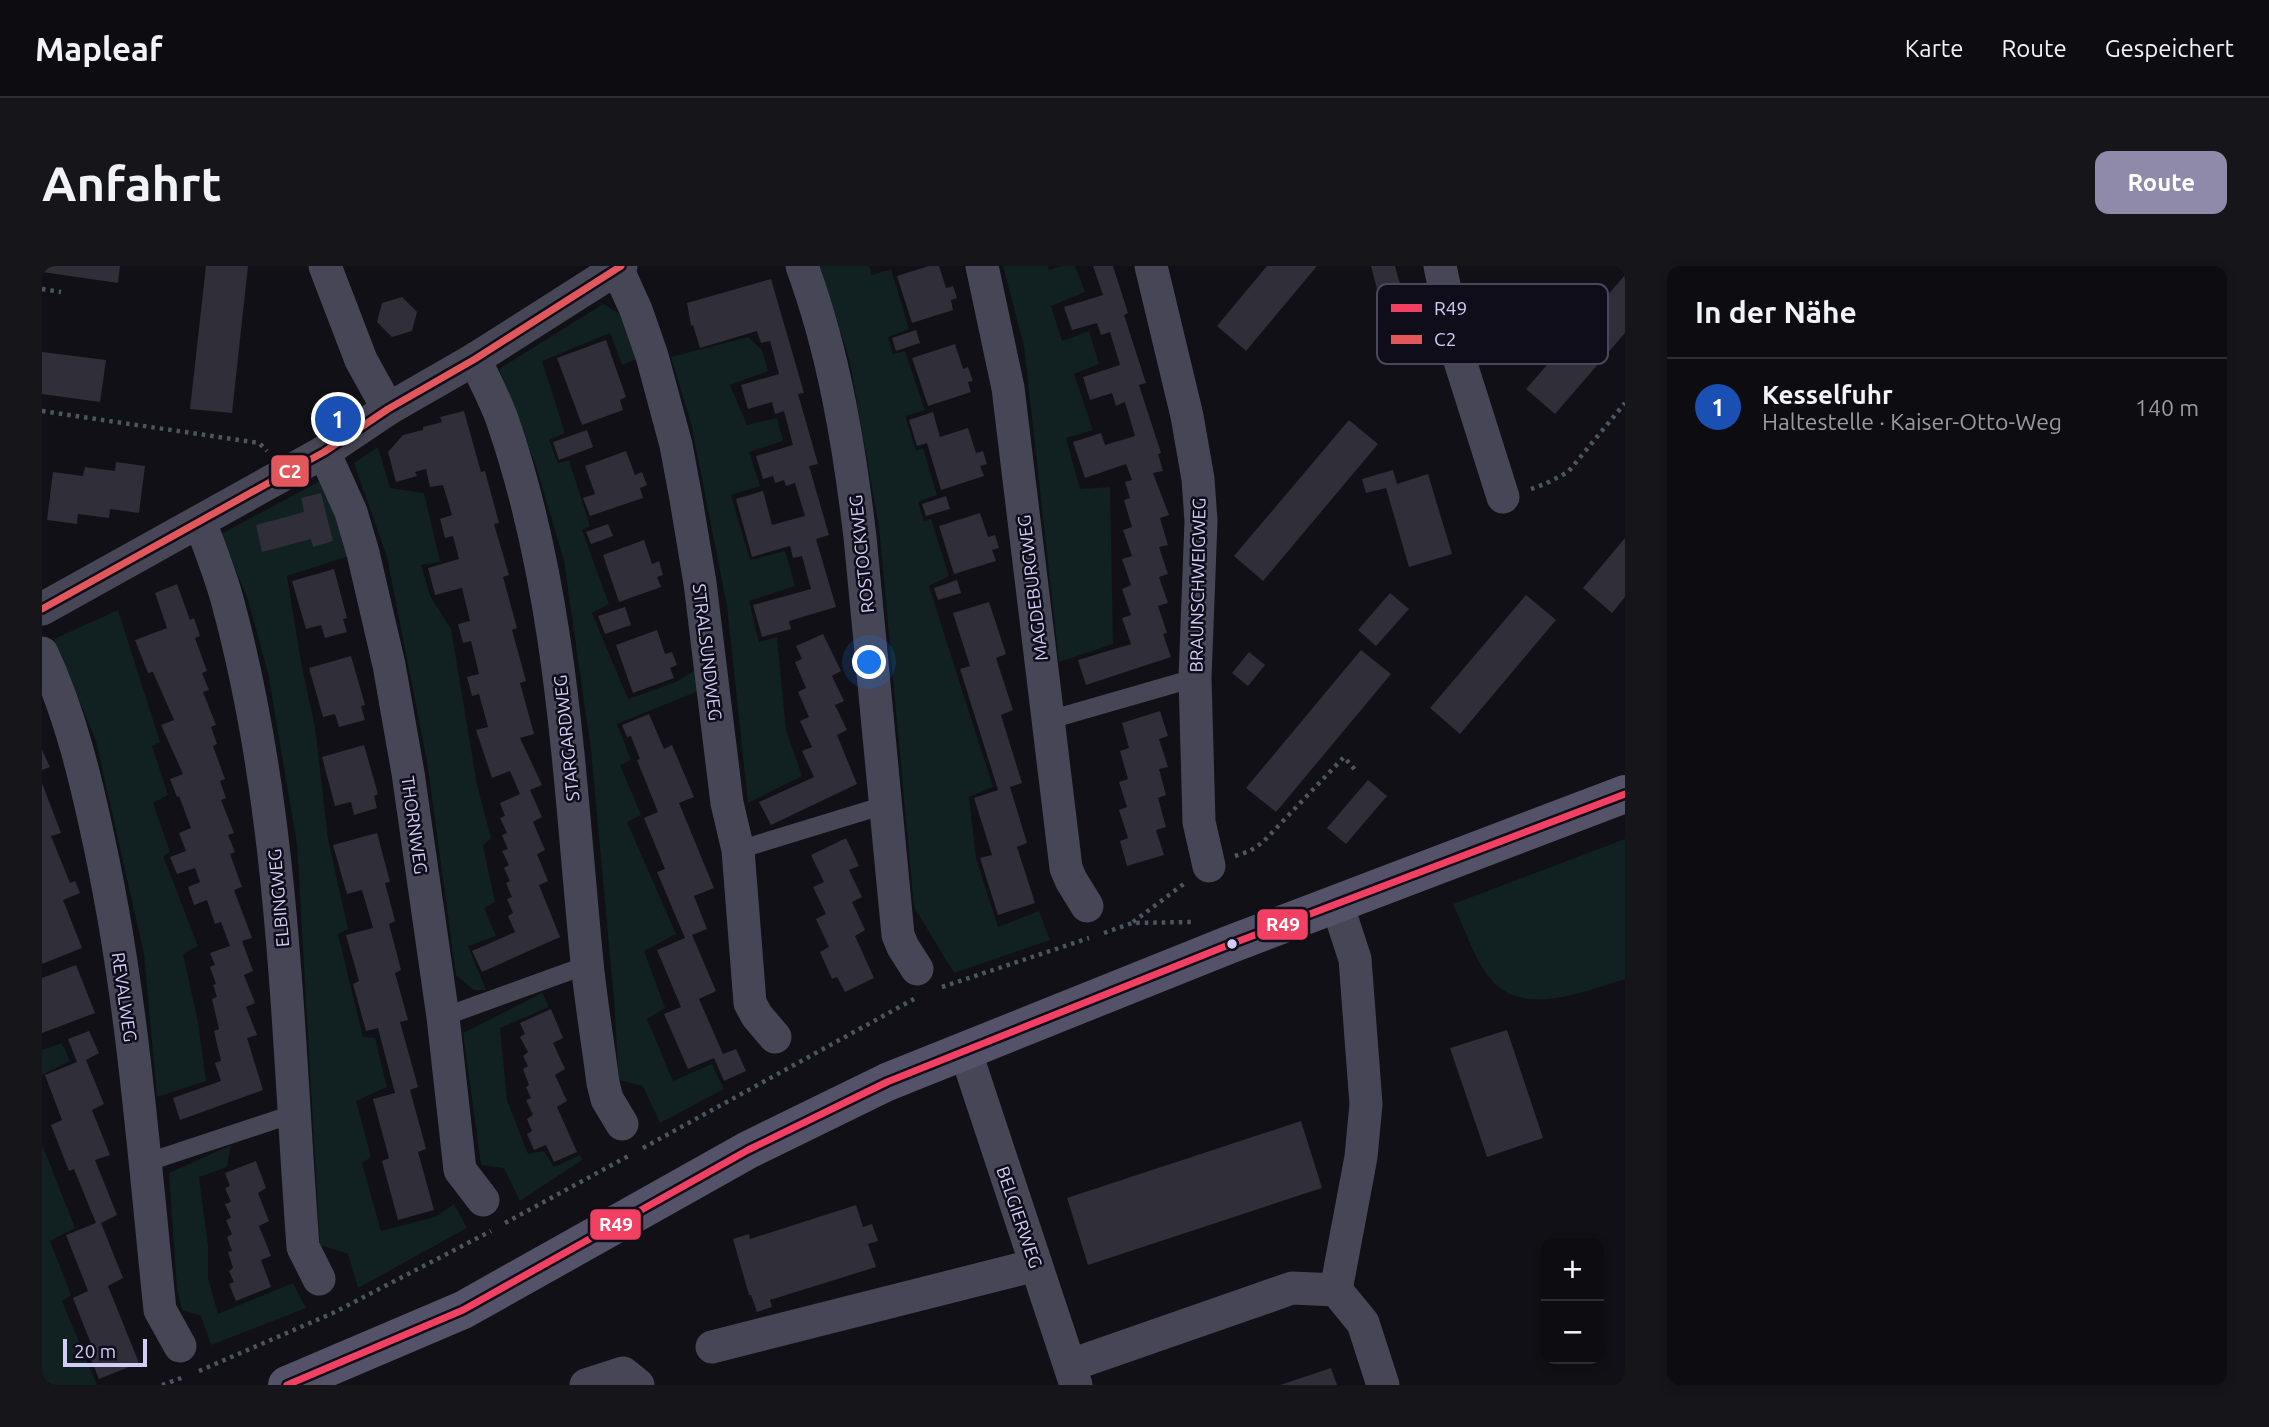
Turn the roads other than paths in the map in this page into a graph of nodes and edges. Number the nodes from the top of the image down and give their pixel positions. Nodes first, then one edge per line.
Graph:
1 (325, 266) edge
2 (802, 266) edge
3 (982, 266) edge
4 (1151, 266) edge
5 (1440, 266) edge
6 (619, 267) edge
7 (1444, 284) edge
8 (475, 359) junction
9 (1462, 364) edge
10 (388, 409) junction
11 (324, 452) junction
12 (1503, 497) road end
13 (200, 523) junction
14 (42, 609) edge
15 (42, 653) edge
16 (1195, 678) junction
17 (1049, 720) junction
18 (1625, 794) edge
19 (885, 805) junction
20 (738, 850) junction
21 (1209, 866) road end
22 (1337, 904) junction
23 (1093, 926) road end
24 (587, 965) junction
25 (921, 986) road end
26 (443, 1017) junction
27 (775, 1037) dead end
28 (965, 1050) junction
29 (293, 1114) junction
30 (622, 1124) dead end
31 (145, 1163) junction
32 (483, 1200) dead end
33 (1036, 1265) junction
34 (319, 1279) dead end
35 (1335, 1290) junction
36 (180, 1346) dead end
37 (712, 1347) dead end
38 (1073, 1375) edge
39 (630, 1379) edge
40 (287, 1385) edge
41 (586, 1385) edge
42 (1383, 1385) edge

1 - 10 street
2 - 19 street, ROSTOCKWEG
3 - 17 street, MAGDEBURGWEG
4 - 16 street, BRAUNSCHWEIGWEG
5 - 7 street
6 - 8 street
6 - 20 street, STRALSUNDWEG
8 - 10 street
8 - 24 street, STARGARDWEG
9 - 12 street
10 - 11 street
11 - 13 street
11 - 26 street, THORNWEG
13 - 14 street
13 - 29 street, ELBINGWEG
15 - 31 street, REVALWEG
16 - 17 lane
16 - 21 street, BRAUNSCHWEIGWEG
17 - 23 street, MAGDEBURGWEG
18 - 22 main road
19 - 20 lane
19 - 25 street, ROSTOCKWEG
20 - 27 street, STRALSUNDWEG
22 - 28 main road
22 - 35 street
24 - 26 lane
24 - 30 street, STARGARDWEG
26 - 32 street, THORNWEG
28 - 33 street, BELGIERWEG
28 - 40 main road
29 - 31 lane
29 - 34 street, ELBINGWEG
31 - 36 street, REVALWEG
33 - 37 street
33 - 38 street, BELGIERWEG
35 - 38 street
35 - 42 street
39 - 41 street

